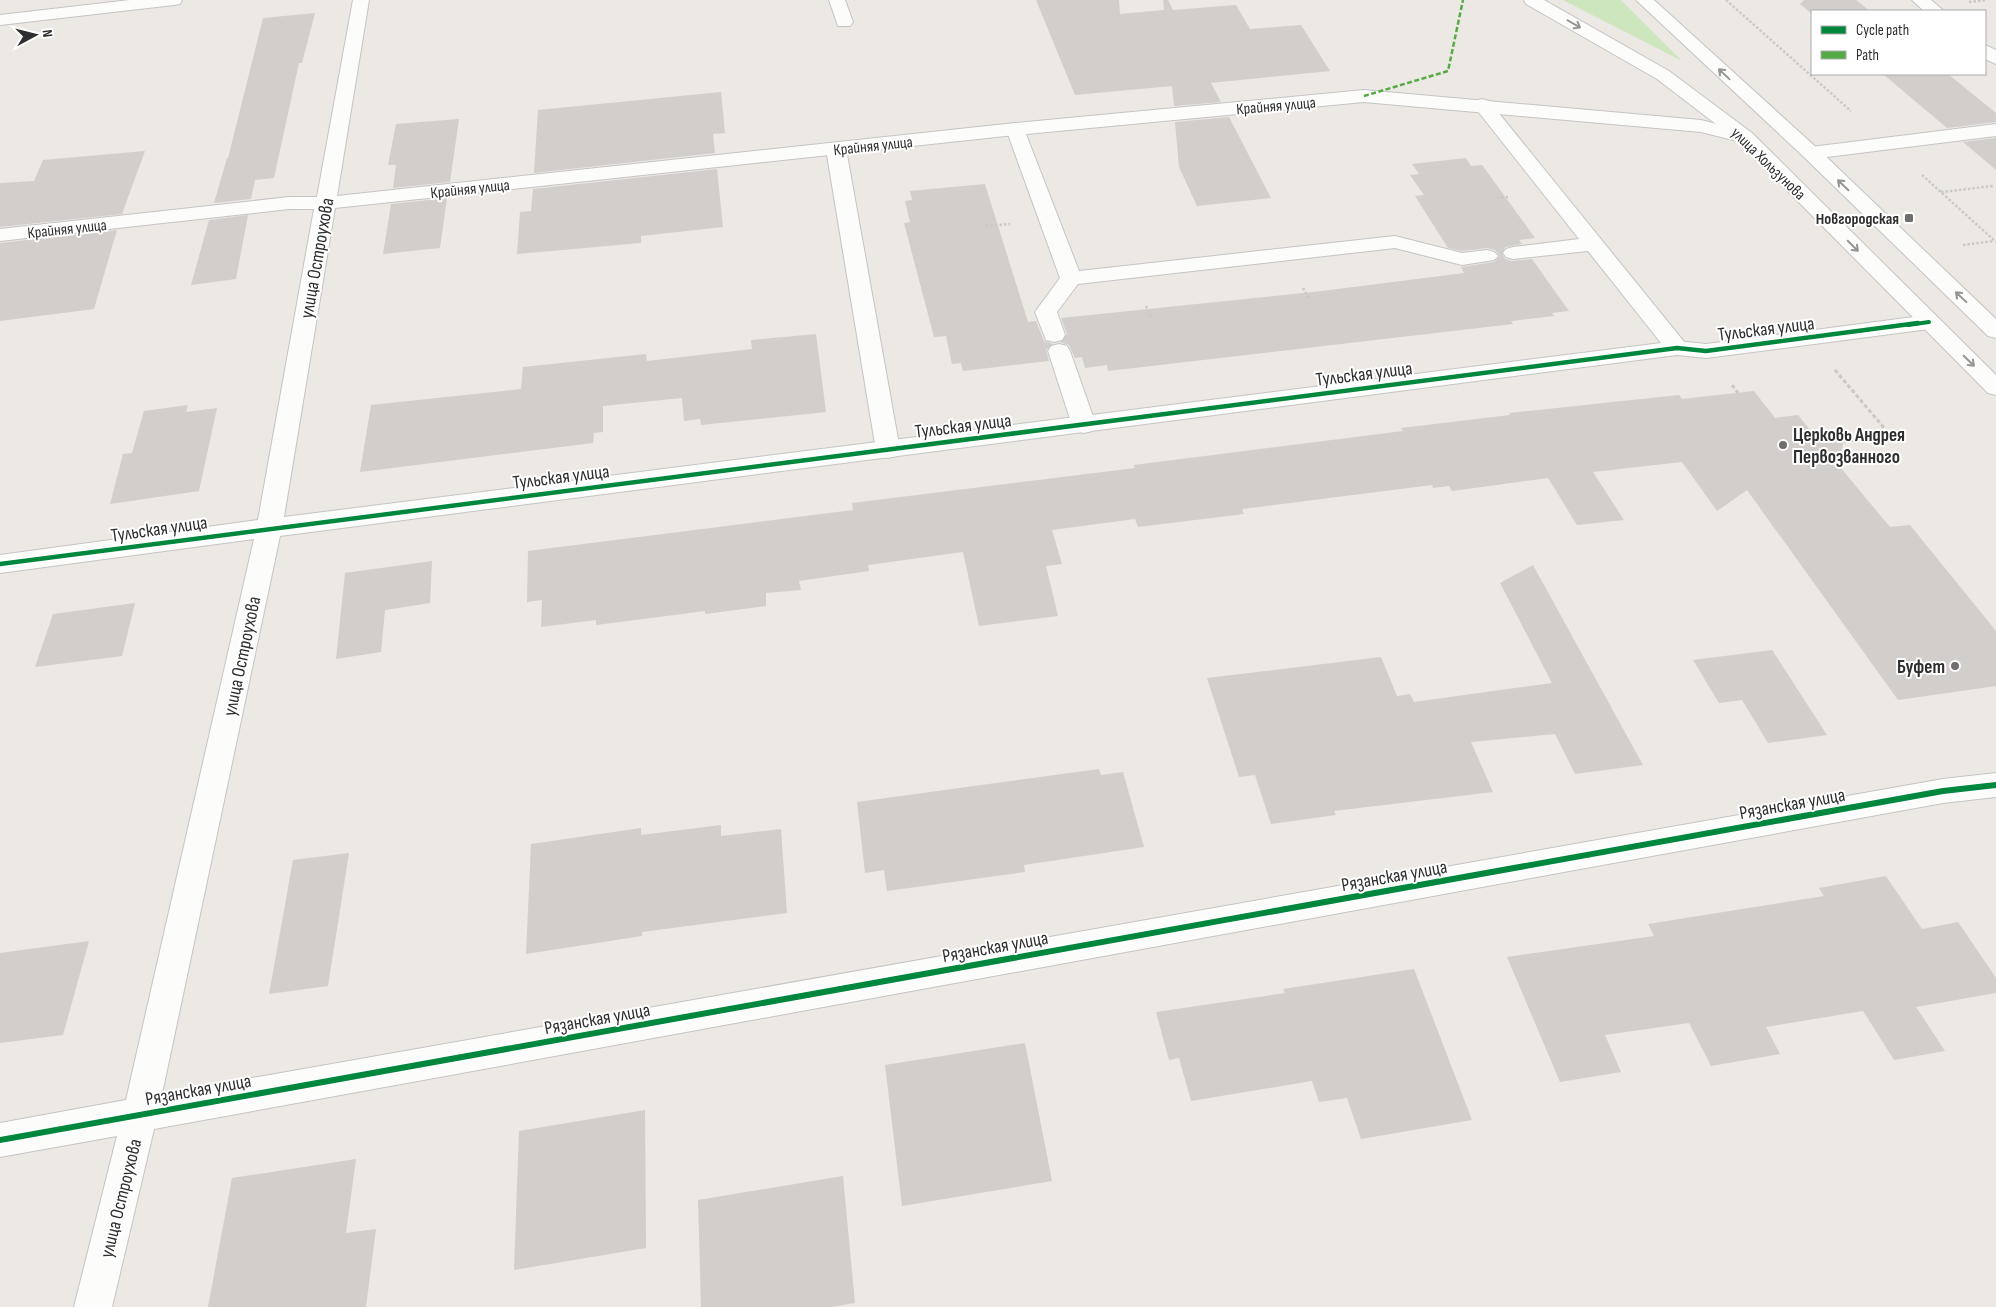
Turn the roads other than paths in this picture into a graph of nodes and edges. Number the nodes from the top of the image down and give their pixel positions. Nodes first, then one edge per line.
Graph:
1 (174, 0) edge
2 (361, 0) edge
3 (837, 0) edge
4 (1532, 0) edge
5 (1644, 0) edge
6 (1920, 0) edge
7 (1934, 10) edge
8 (0, 20) edge
9 (844, 22) dead end
10 (1482, 105) junction
11 (1015, 129) junction
12 (1996, 130) edge
13 (1745, 137) junction
14 (836, 149) junction
15 (1811, 154) junction
16 (326, 203) junction
17 (0, 235) edge
18 (1593, 244) junction
19 (1514, 253) dead end
20 (1487, 256) dead end
21 (1071, 278) junction
22 (1929, 322) junction
23 (1996, 331) edge
24 (1677, 348) junction
25 (1996, 388) edge
26 (1084, 425) junction
27 (888, 450) junction
28 (269, 528) junction
29 (0, 564) edge
30 (1996, 784) edge
31 (140, 1115) junction
32 (0, 1140) edge
33 (93, 1307) edge

1 - 8 street
2 - 16 street, улица Остроухова
3 - 9 street
4 -> 13 street, улица Хользунова
15 -> 5 street, улица Хользунова
6 - 7 street
10 - 11 street, Крайняя улица
10 - 13 street, Крайняя улица
10 - 18 street
11 - 14 street, Крайняя улица
11 - 21 street
12 - 15 street
13 -> 22 street, улица Хользунова
14 - 16 street, Крайняя улица
14 - 27 street
23 -> 15 street, улица Хользунова
16 - 17 street, Крайняя улица
16 - 28 street, улица Остроухова
18 - 19 street
18 - 24 street
20 - 21 street
21 - 26 street
22 - 24 street, Тульская улица
22 -> 25 street, улица Хользунова
24 - 26 street, Тульская улица
26 - 27 street, Тульская улица
27 - 28 street, Тульская улица
28 - 29 street, Тульская улица
28 - 31 street, улица Остроухова
30 - 31 street, Рязанская улица
31 - 32 street, Рязанская улица
31 - 33 street, улица Остроухова

